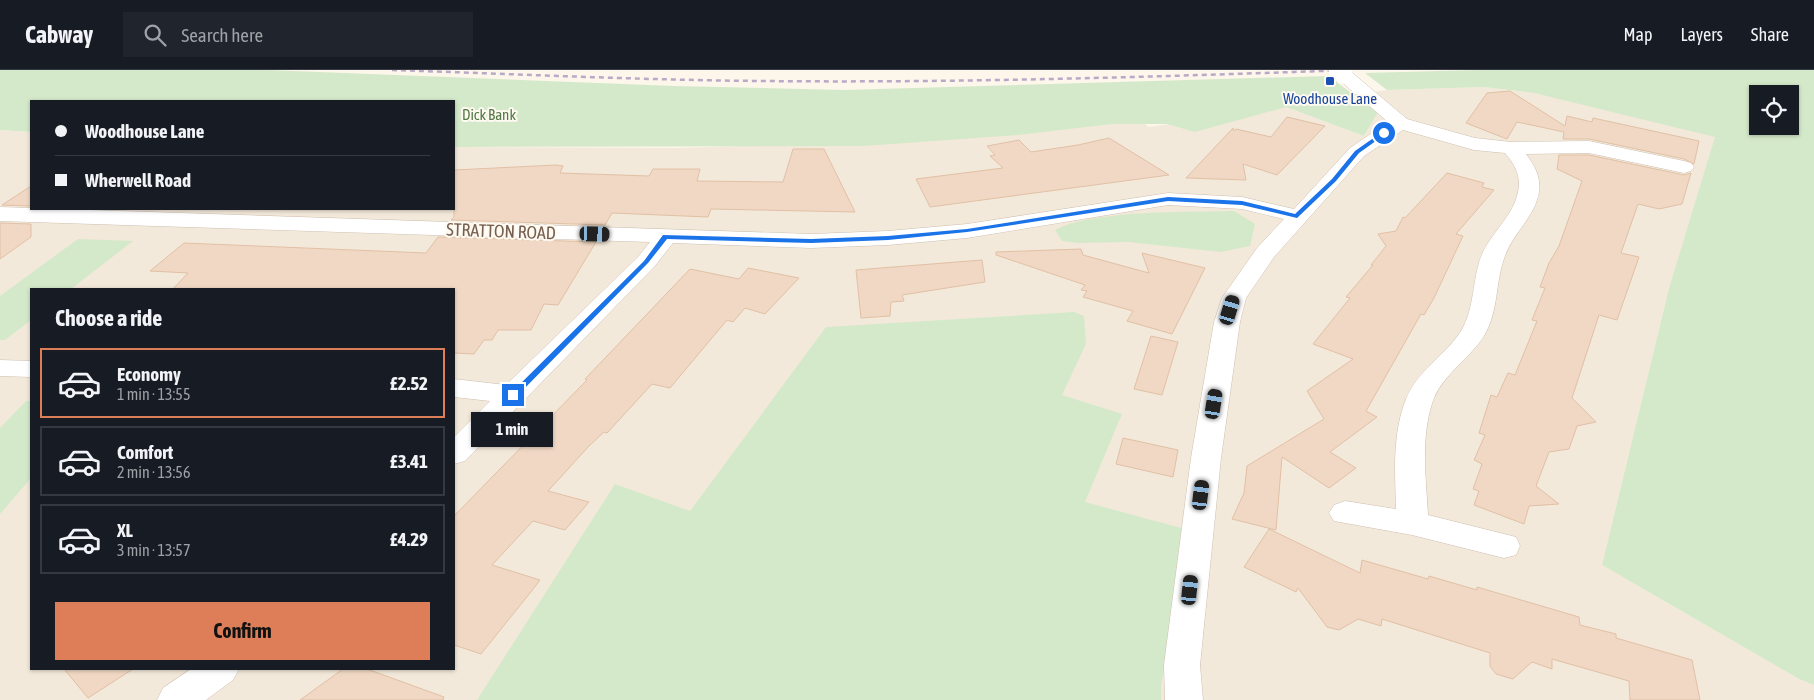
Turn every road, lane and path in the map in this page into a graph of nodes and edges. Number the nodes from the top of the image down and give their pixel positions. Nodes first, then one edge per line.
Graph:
1 (1338, 70) edge
2 (1400, 123) junction
3 (1511, 148) junction
4 (1684, 167) dead end
5 (0, 214) edge
6 (1297, 216) junction
7 (666, 237) junction
8 (0, 368) edge
9 (30, 369) edge
10 (455, 388) edge
11 (513, 395) junction
12 (455, 453) edge
13 (1345, 513) dead end
14 (1412, 523) junction
15 (1504, 546) dead end
16 (219, 670) edge
17 (176, 700) edge
18 (1184, 700) edge

1 - 2 street
2 - 3 street
2 - 6 street
3 - 4 street
3 - 14 street
5 - 7 street, STRATTON ROAD
6 - 7 street, STRATTON ROAD
6 - 18 street
7 - 11 street
8 - 9 street
10 - 11 street
11 - 12 street
13 - 14 street
14 - 15 street
16 - 17 street

